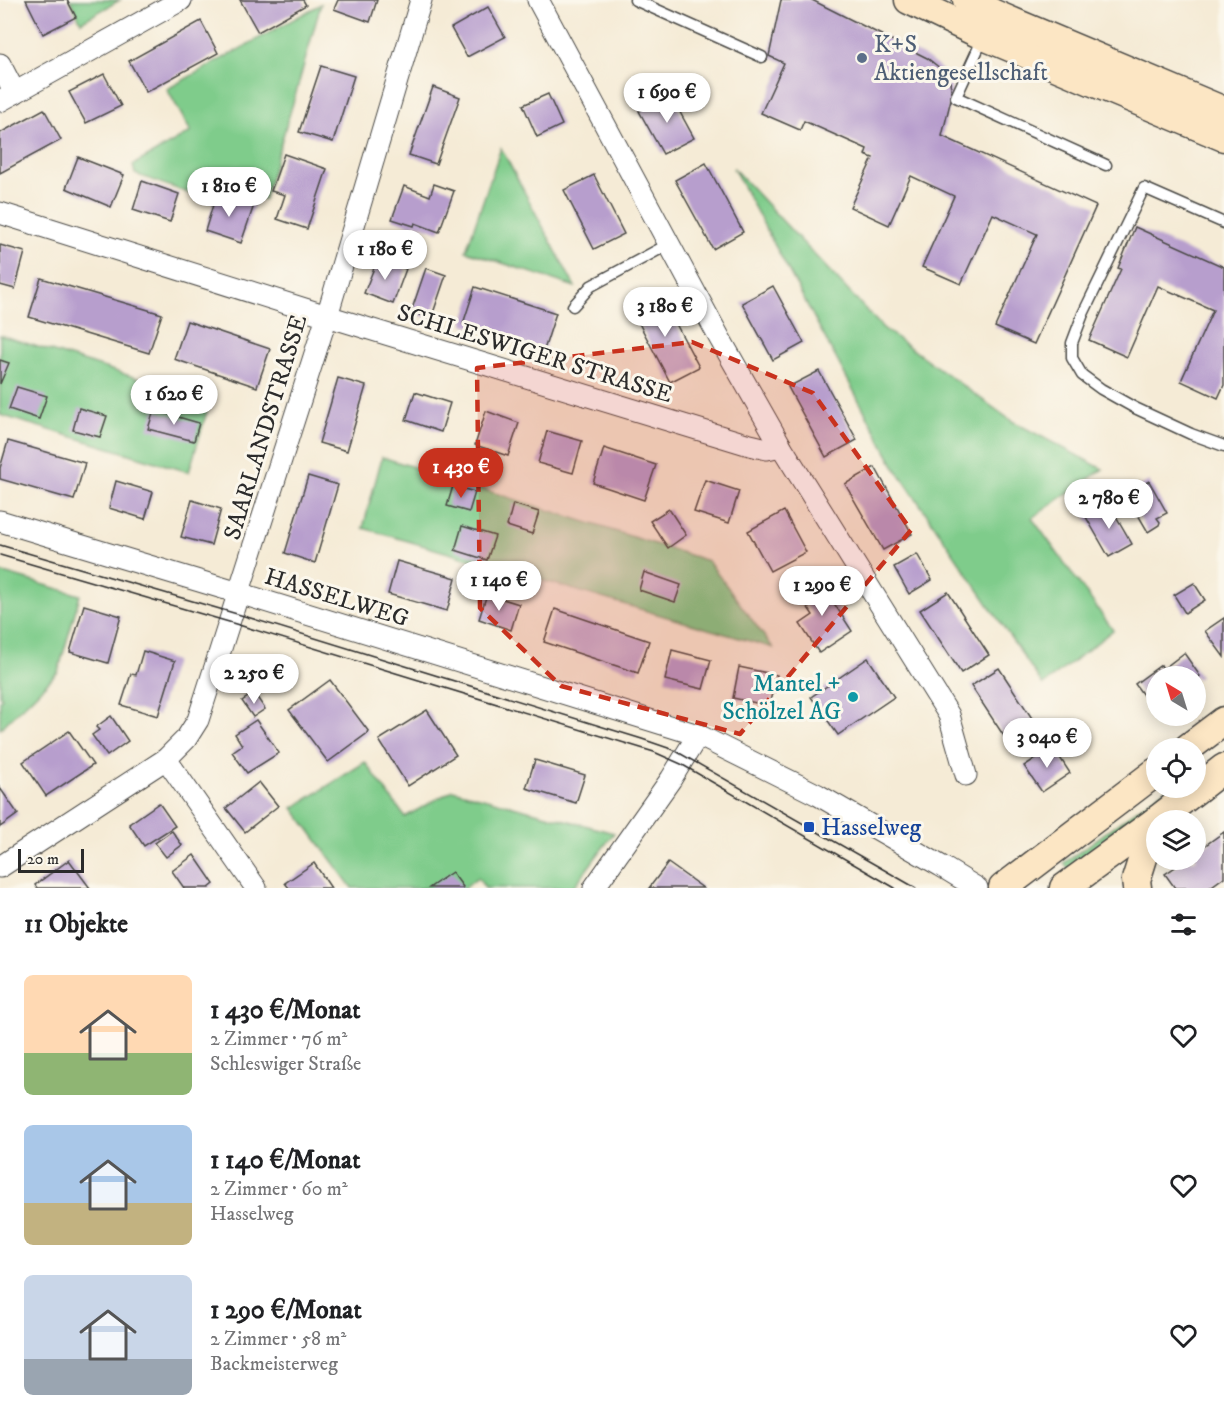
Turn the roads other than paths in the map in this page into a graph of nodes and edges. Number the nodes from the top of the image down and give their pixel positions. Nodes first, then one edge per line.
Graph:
1 (181, 0) edge
2 (421, 0) edge
3 (538, 0) edge
4 (635, 0) edge
5 (909, 0) edge
6 (967, 0) edge
7 (989, 25) junction
8 (762, 57) dead end
9 (0, 64) edge
10 (7, 97) edge
11 (1224, 111) edge
12 (1224, 137) edge
13 (1106, 165) dead end
14 (0, 213) edge
15 (1224, 223) edge
16 (669, 244) junction
17 (573, 306) dead end
18 (327, 316) junction
19 (781, 446) junction
20 (1224, 446) edge
21 (0, 521) edge
22 (239, 593) junction
23 (1224, 721) edge
24 (698, 735) junction
25 (1201, 738) edge
26 (166, 759) junction
27 (1224, 768) edge
28 (966, 775) dead end
29 (1146, 780) edge
30 (1171, 810) edge
31 (1146, 829) edge
32 (1146, 851) edge
33 (0, 867) edge
34 (256, 888) edge
35 (594, 888) edge
36 (977, 888) edge
37 (1003, 888) edge
38 (1064, 888) edge
39 (1137, 888) edge

1 - 10 street
2 - 18 street, SAARLANDSTRASSE
3 - 16 street
4 - 8 lane
5 - 7 main road
6 - 7 main road
7 - 11 main road
7 - 12 main road
7 - 13 lane
9 - 10 street
14 - 18 street, SCHLESWIGER STRASSE
15 - 20 lane
16 - 17 lane
16 - 19 street
18 - 19 street, SCHLESWIGER STRASSE
18 - 22 street, SAARLANDSTRASSE
19 - 28 street
21 - 22 street, HASSELWEG
22 - 24 street, HASSELWEG
22 - 26 street, SAARLANDSTRASSE
23 - 25 main road
24 - 35 street
24 - 36 street, HASSELWEG
26 - 33 street, SAARLANDSTRASSE
26 - 34 street
27 - 30 main road
29 - 37 main road
31 - 38 main road
32 - 39 main road

